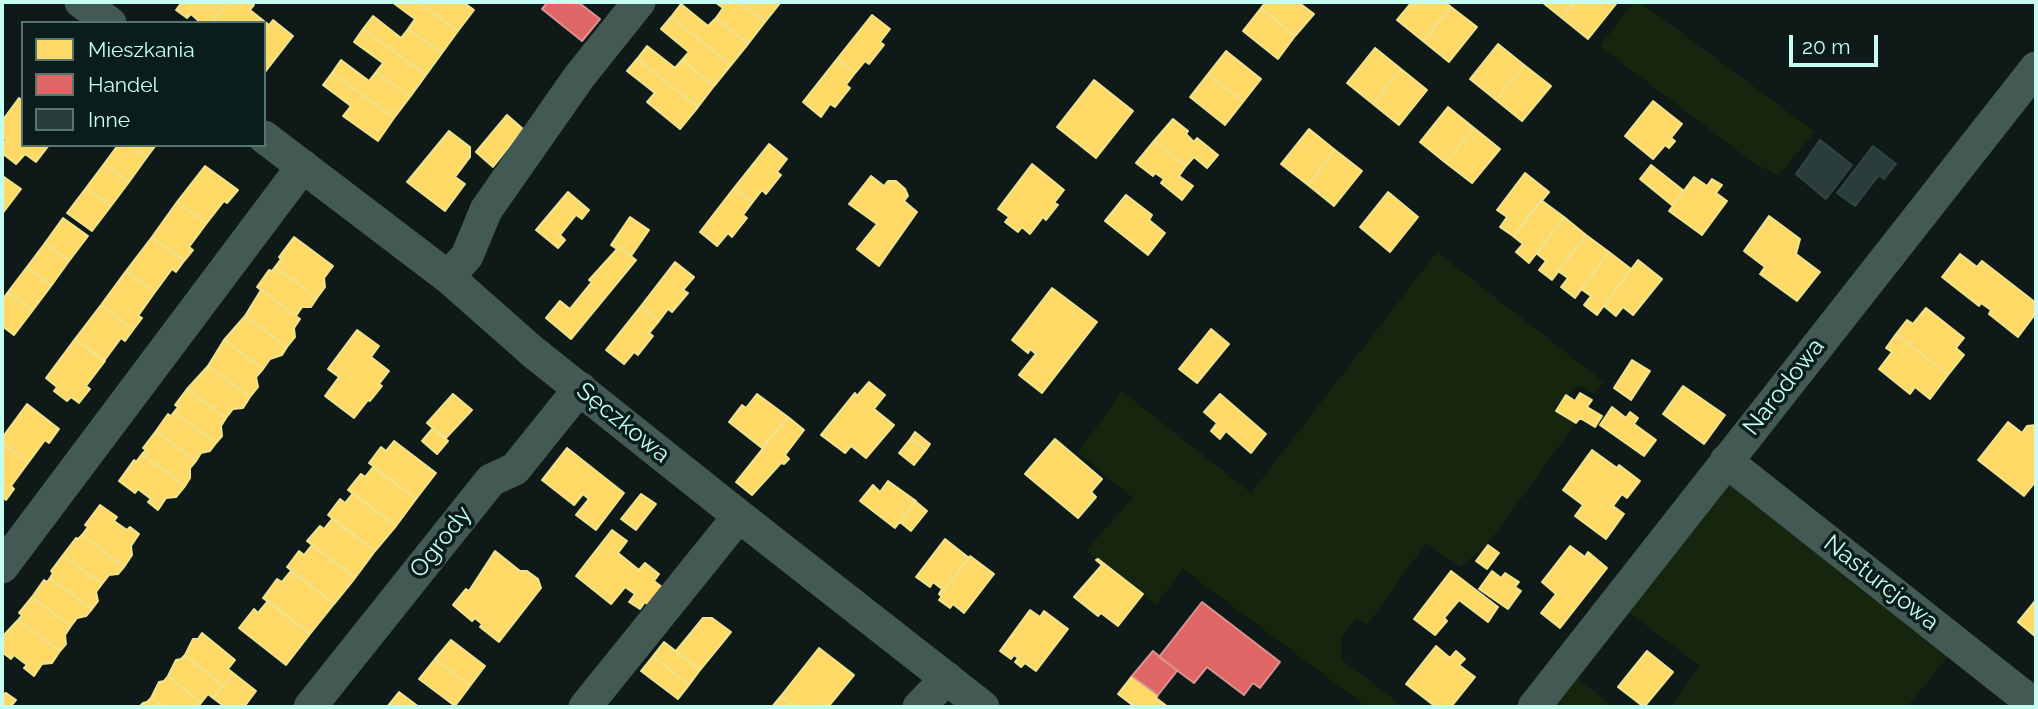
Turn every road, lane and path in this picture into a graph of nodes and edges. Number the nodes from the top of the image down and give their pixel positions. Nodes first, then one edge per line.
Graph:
1 (82, 2) edge
2 (639, 2) edge
3 (107, 21) edge
4 (2036, 68) edge
5 (266, 138) edge
6 (303, 166) junction
7 (448, 277) junction
8 (580, 388) junction
9 (1726, 461) junction
10 (739, 516) junction
11 (2, 567) edge
12 (947, 678) junction
13 (2036, 706) edge
14 (310, 707) edge
15 (585, 707) edge
16 (919, 707) edge
17 (983, 707) edge
18 (1534, 707) edge

1 - 3 street
2 - 7 street
4 - 9 street, Narodowa
5 - 6 street, Sęczkowa
6 - 7 street, Sęczkowa
6 - 11 street
7 - 8 street, Sęczkowa
8 - 10 street, Sęczkowa
8 - 14 street, Ogrody
9 - 13 street, Nasturcjowa
9 - 18 street, Narodowa
10 - 12 street, Sęczkowa
10 - 15 street
12 - 16 street
12 - 17 street, Sęczkowa

